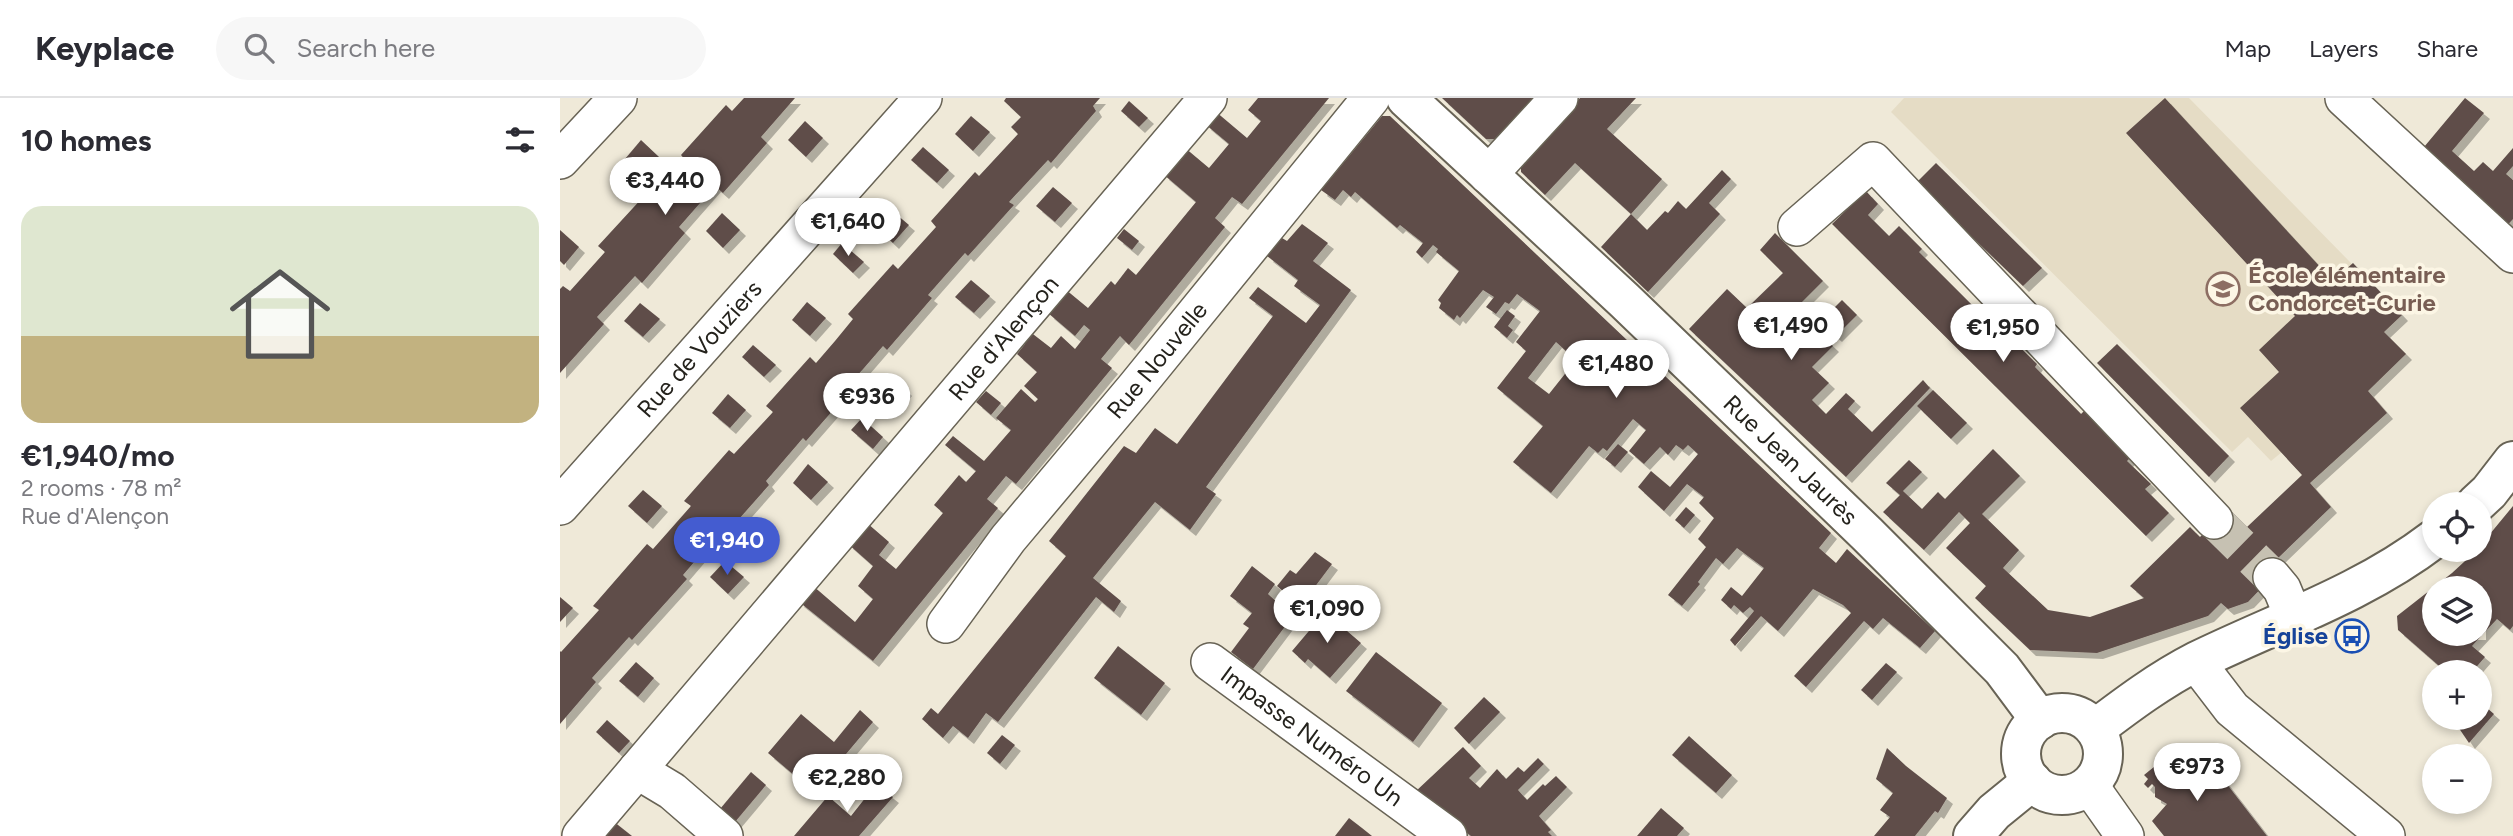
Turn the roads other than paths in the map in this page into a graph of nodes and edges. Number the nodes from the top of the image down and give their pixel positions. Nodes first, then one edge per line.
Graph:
1 (618, 98) edge
2 (923, 98) edge
3 (1208, 98) edge
4 (1371, 98) edge
5 (1406, 98) edge
6 (1559, 98) edge
7 (2344, 98) edge
8 (560, 160) edge
9 (1488, 175) junction
10 (1797, 228) dead end
11 (2513, 254) edge
12 (2513, 461) edge
13 (2489, 492) edge
14 (560, 506) edge
15 (2214, 520) tunnel mouth
16 (2422, 548) edge
17 (2272, 577) tunnel mouth
18 (2294, 618) junction
19 (946, 624) dead end
20 (1210, 662) dead end
21 (2196, 662) junction
22 (2040, 720) junction
23 (2095, 729) junction
24 (637, 770) junction
25 (2032, 781) junction
26 (2088, 785) junction
27 (581, 836) edge
28 (724, 836) edge
29 (1448, 836) edge
30 (1973, 836) edge
31 (2125, 836) edge
32 (2386, 836) edge

1 - 8 street
2 - 14 street, Rue de Vouziers
3 - 24 street, Rue d'Alençon
4 - 19 street, Rue Nouvelle
5 - 9 street, Rue Jean Jaurès
6 - 9 street
7 - 11 street
9 - 22 street, Rue Jean Jaurès
10 - 15 street
12 - 13 street
16 - 18 street
17 - 18 street
18 - 21 street
20 - 29 street, Impasse Numéro Un
21 - 23 street
21 - 32 street
22 - 23 street
22 - 25 street
23 - 26 street
24 - 27 street, Rue d'Alençon
24 - 28 street
25 - 26 street
25 - 30 street
26 - 31 street

